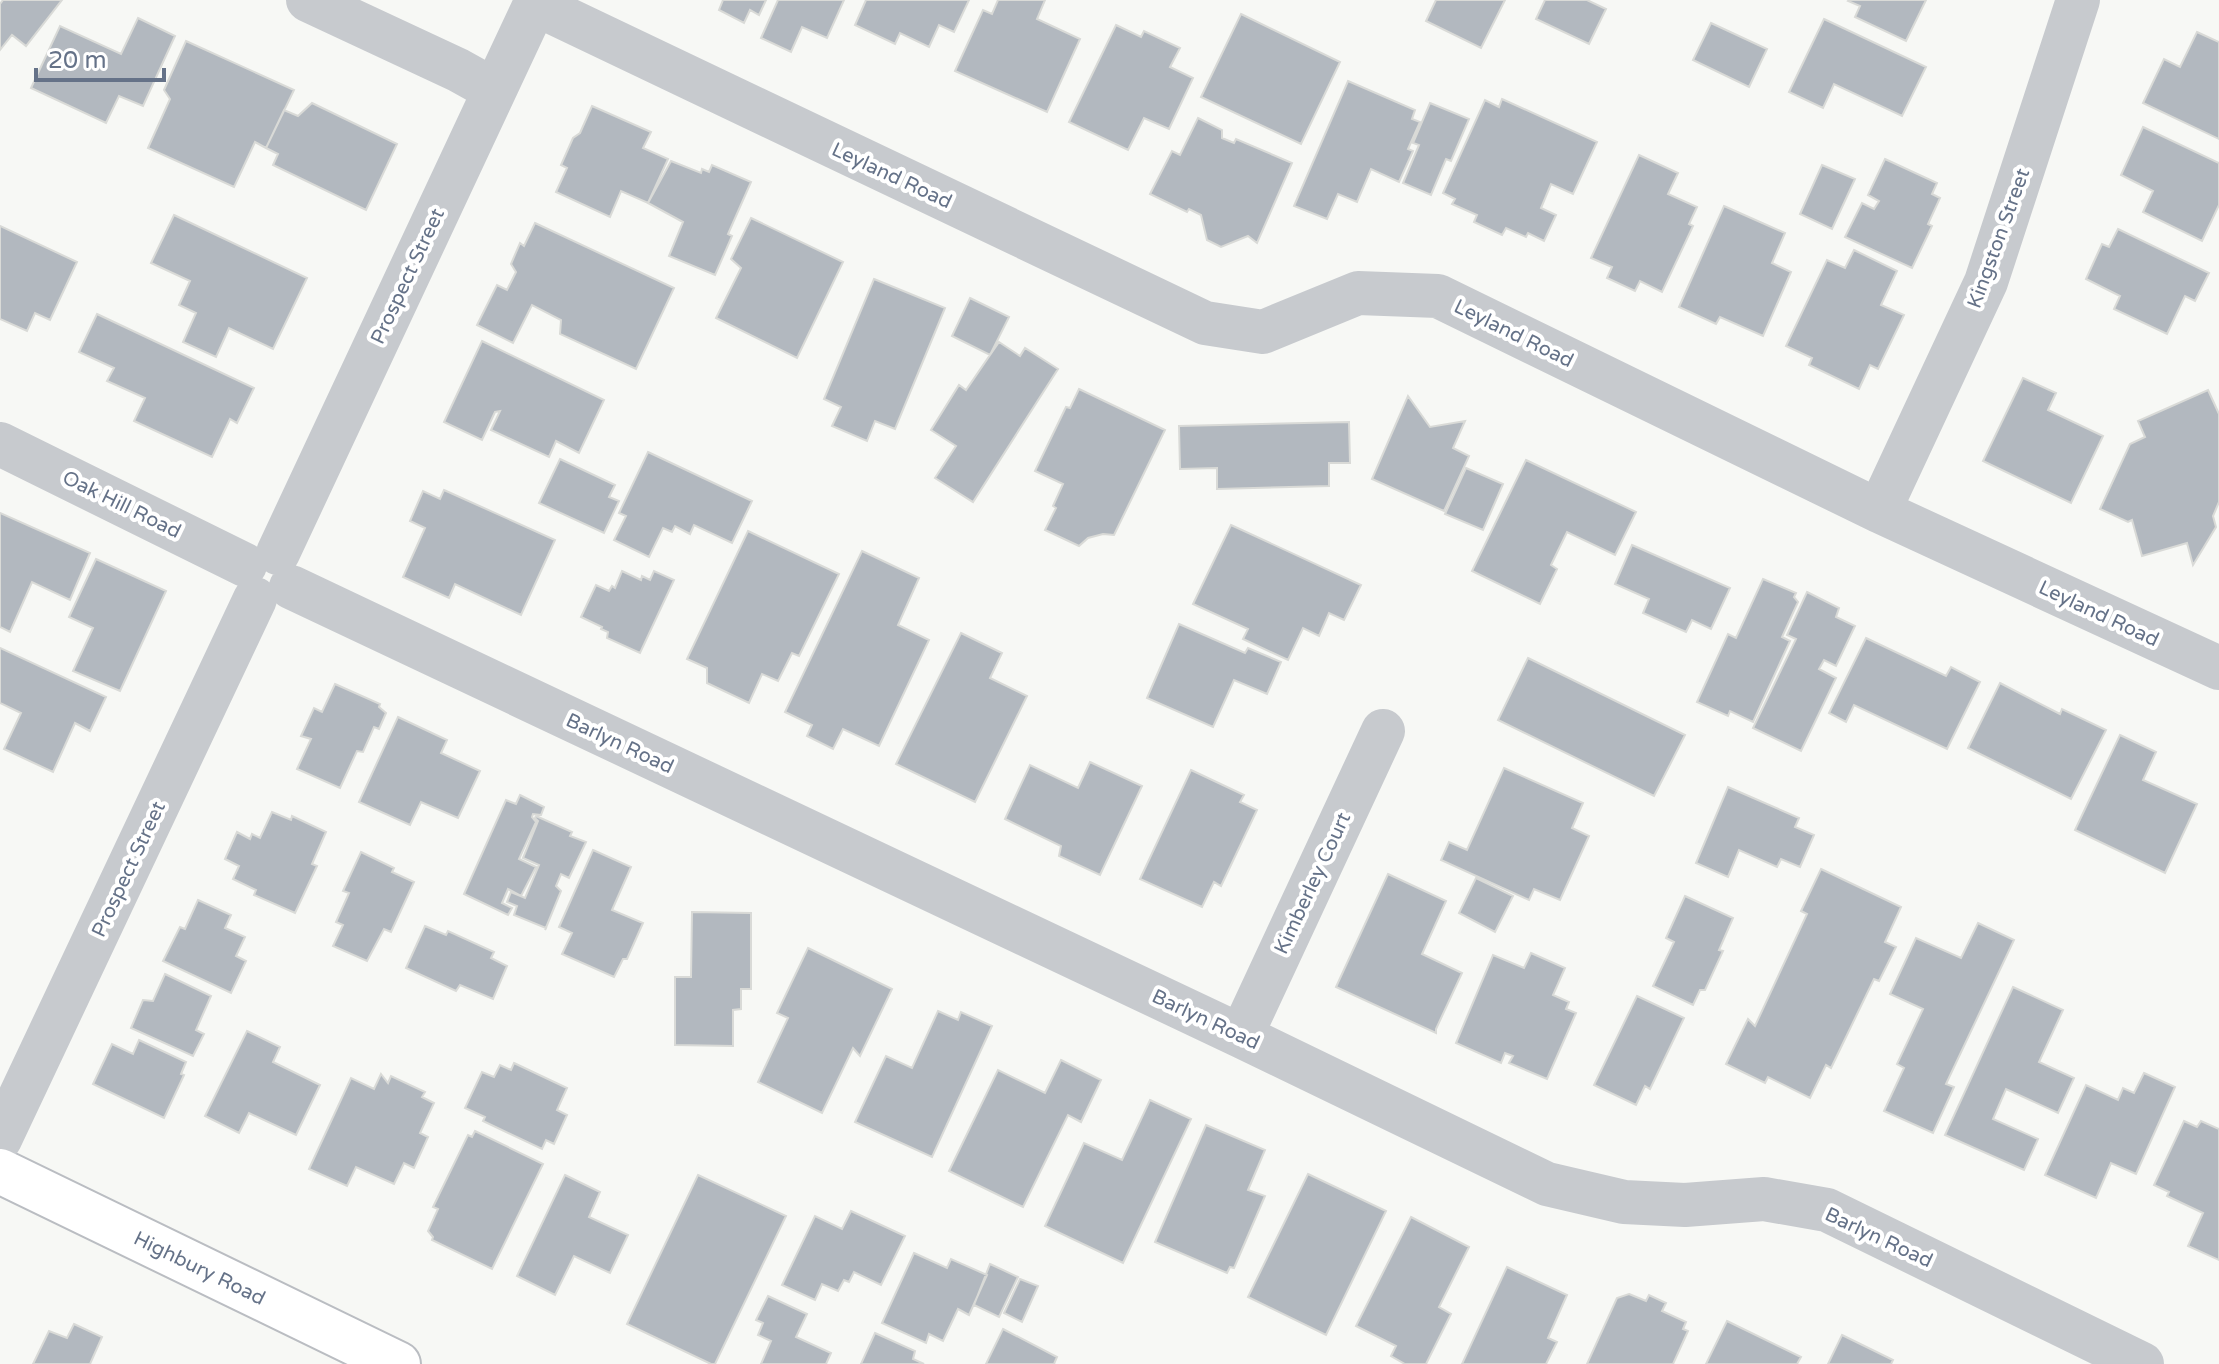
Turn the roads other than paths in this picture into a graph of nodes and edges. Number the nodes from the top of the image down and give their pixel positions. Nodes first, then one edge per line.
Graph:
1 (308, 0) edge
2 (2078, 0) edge
3 (536, 2) edge
4 (494, 90) junction
5 (0, 444) edge
6 (1879, 511) junction
7 (267, 576) junction
8 (2219, 668) edge
9 (1383, 731) dead end
10 (1241, 1036) junction
11 (0, 1139) edge
12 (0, 1171) edge
13 (2124, 1360) edge
14 (398, 1364) edge

1 - 4 street
2 - 6 street, Kingston Street
3 - 4 street, Prospect Street
3 - 6 street, Leyland Road
4 - 7 street, Prospect Street
5 - 7 street, Oak Hill Road
6 - 8 street, Leyland Road
7 - 10 street, Barlyn Road
7 - 11 street, Prospect Street
9 - 10 street, Kimberley Court
10 - 13 street, Barlyn Road
12 - 14 main road, Highbury Road

